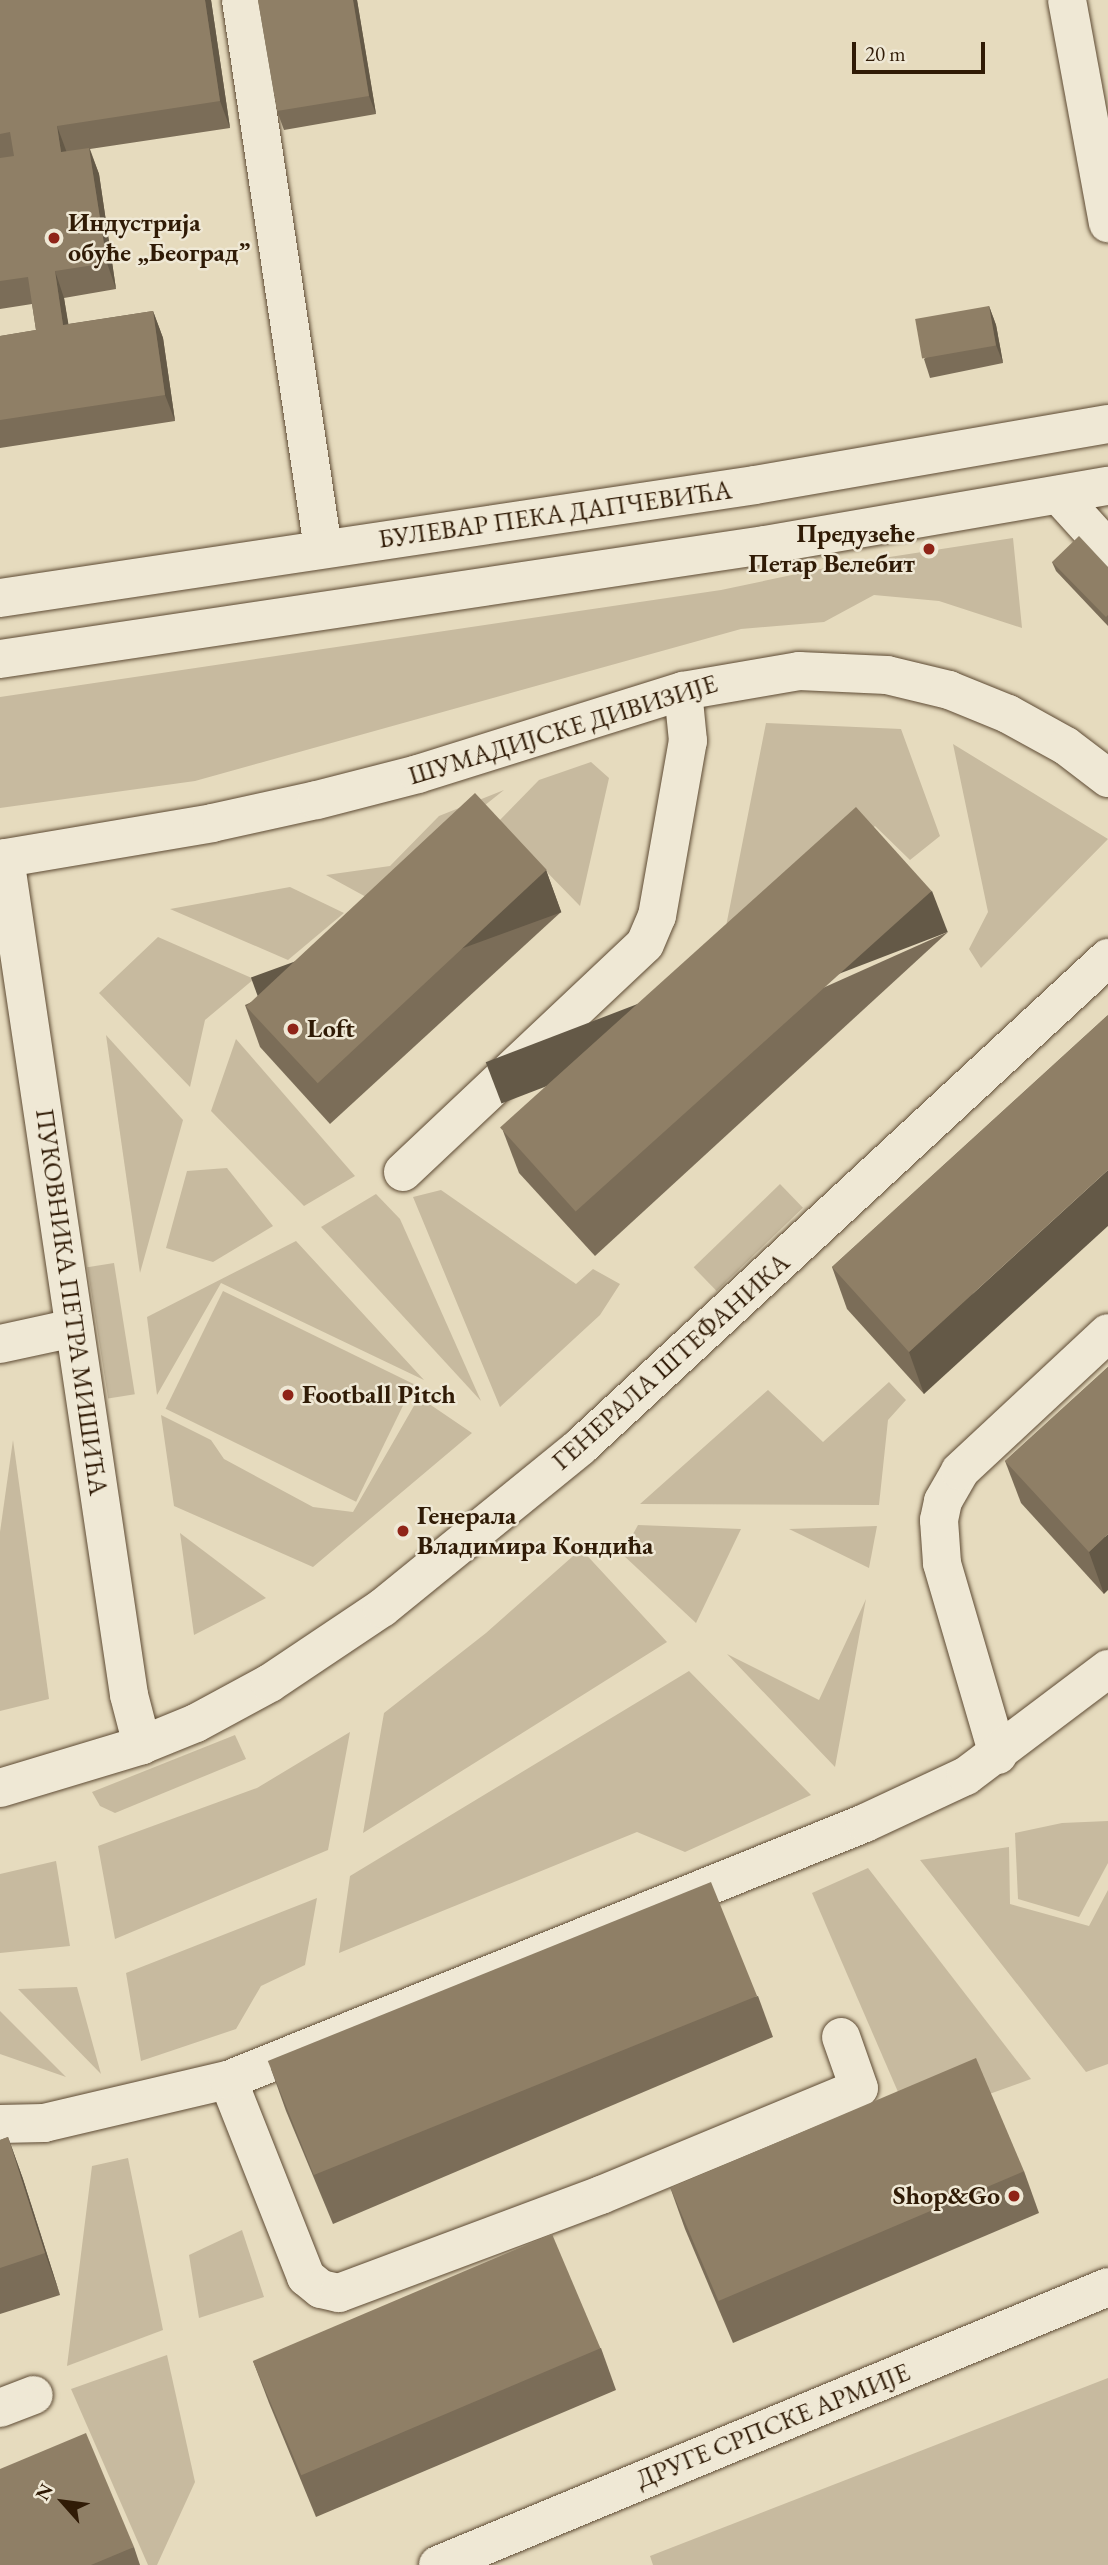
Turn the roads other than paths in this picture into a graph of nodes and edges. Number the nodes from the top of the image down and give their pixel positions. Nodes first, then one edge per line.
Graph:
1 (241, 0) edge
2 (1067, 0) edge
3 (1108, 223) edge
4 (1108, 424) edge
5 (806, 474) junction
6 (1108, 486) edge
7 (1059, 495) junction
8 (816, 534) junction
9 (1108, 549) edge
10 (323, 550) junction
11 (0, 598) edge
12 (0, 659) edge
13 (683, 691) junction
14 (1108, 778) edge
15 (2, 858) edge
16 (1108, 958) edge
17 (403, 1172) dead end
18 (74, 1328) junction
19 (1108, 1334) edge
20 (0, 1345) edge
21 (1108, 1669) edge
22 (142, 1745) junction
23 (998, 1755) junction
24 (0, 1788) edge
25 (841, 2037) dead end
26 (228, 2080) junction
27 (0, 2124) edge
28 (1108, 2287) edge
29 (438, 2565) edge

1 - 10 street
2 - 3 street
4 - 5 street, БУЛЕВАР ПЕКА ДАПЧЕВИЋА
5 - 8 street
5 - 10 street, БУЛЕВАР ПЕКА ДАПЧЕВИЋА
6 - 7 street
7 - 8 street
7 - 9 street
8 - 12 street
10 - 11 street, БУЛЕВАР ПЕКА ДАПЧЕВИЋА
13 - 14 street, ШУМАДИЈСКЕ ДИВИЗИЈЕ
13 - 15 street, ШУМАДИЈСКЕ ДИВИЗИЈЕ
13 - 17 street
15 - 18 street, ПУКОВНИКА ПЕТРА МИШИЋА
16 - 22 street, ГЕНЕРАЛА ШТЕФАНИКА
18 - 20 street
18 - 22 street, ПУКОВНИКА ПЕТРА МИШИЋА
19 - 23 street
21 - 23 street
22 - 24 street, ГЕНЕРАЛА ШТЕФАНИКА
23 - 26 street
25 - 26 street
26 - 27 street
28 - 29 street, ДРУГЕ СРПСКЕ АРМИЈЕ

